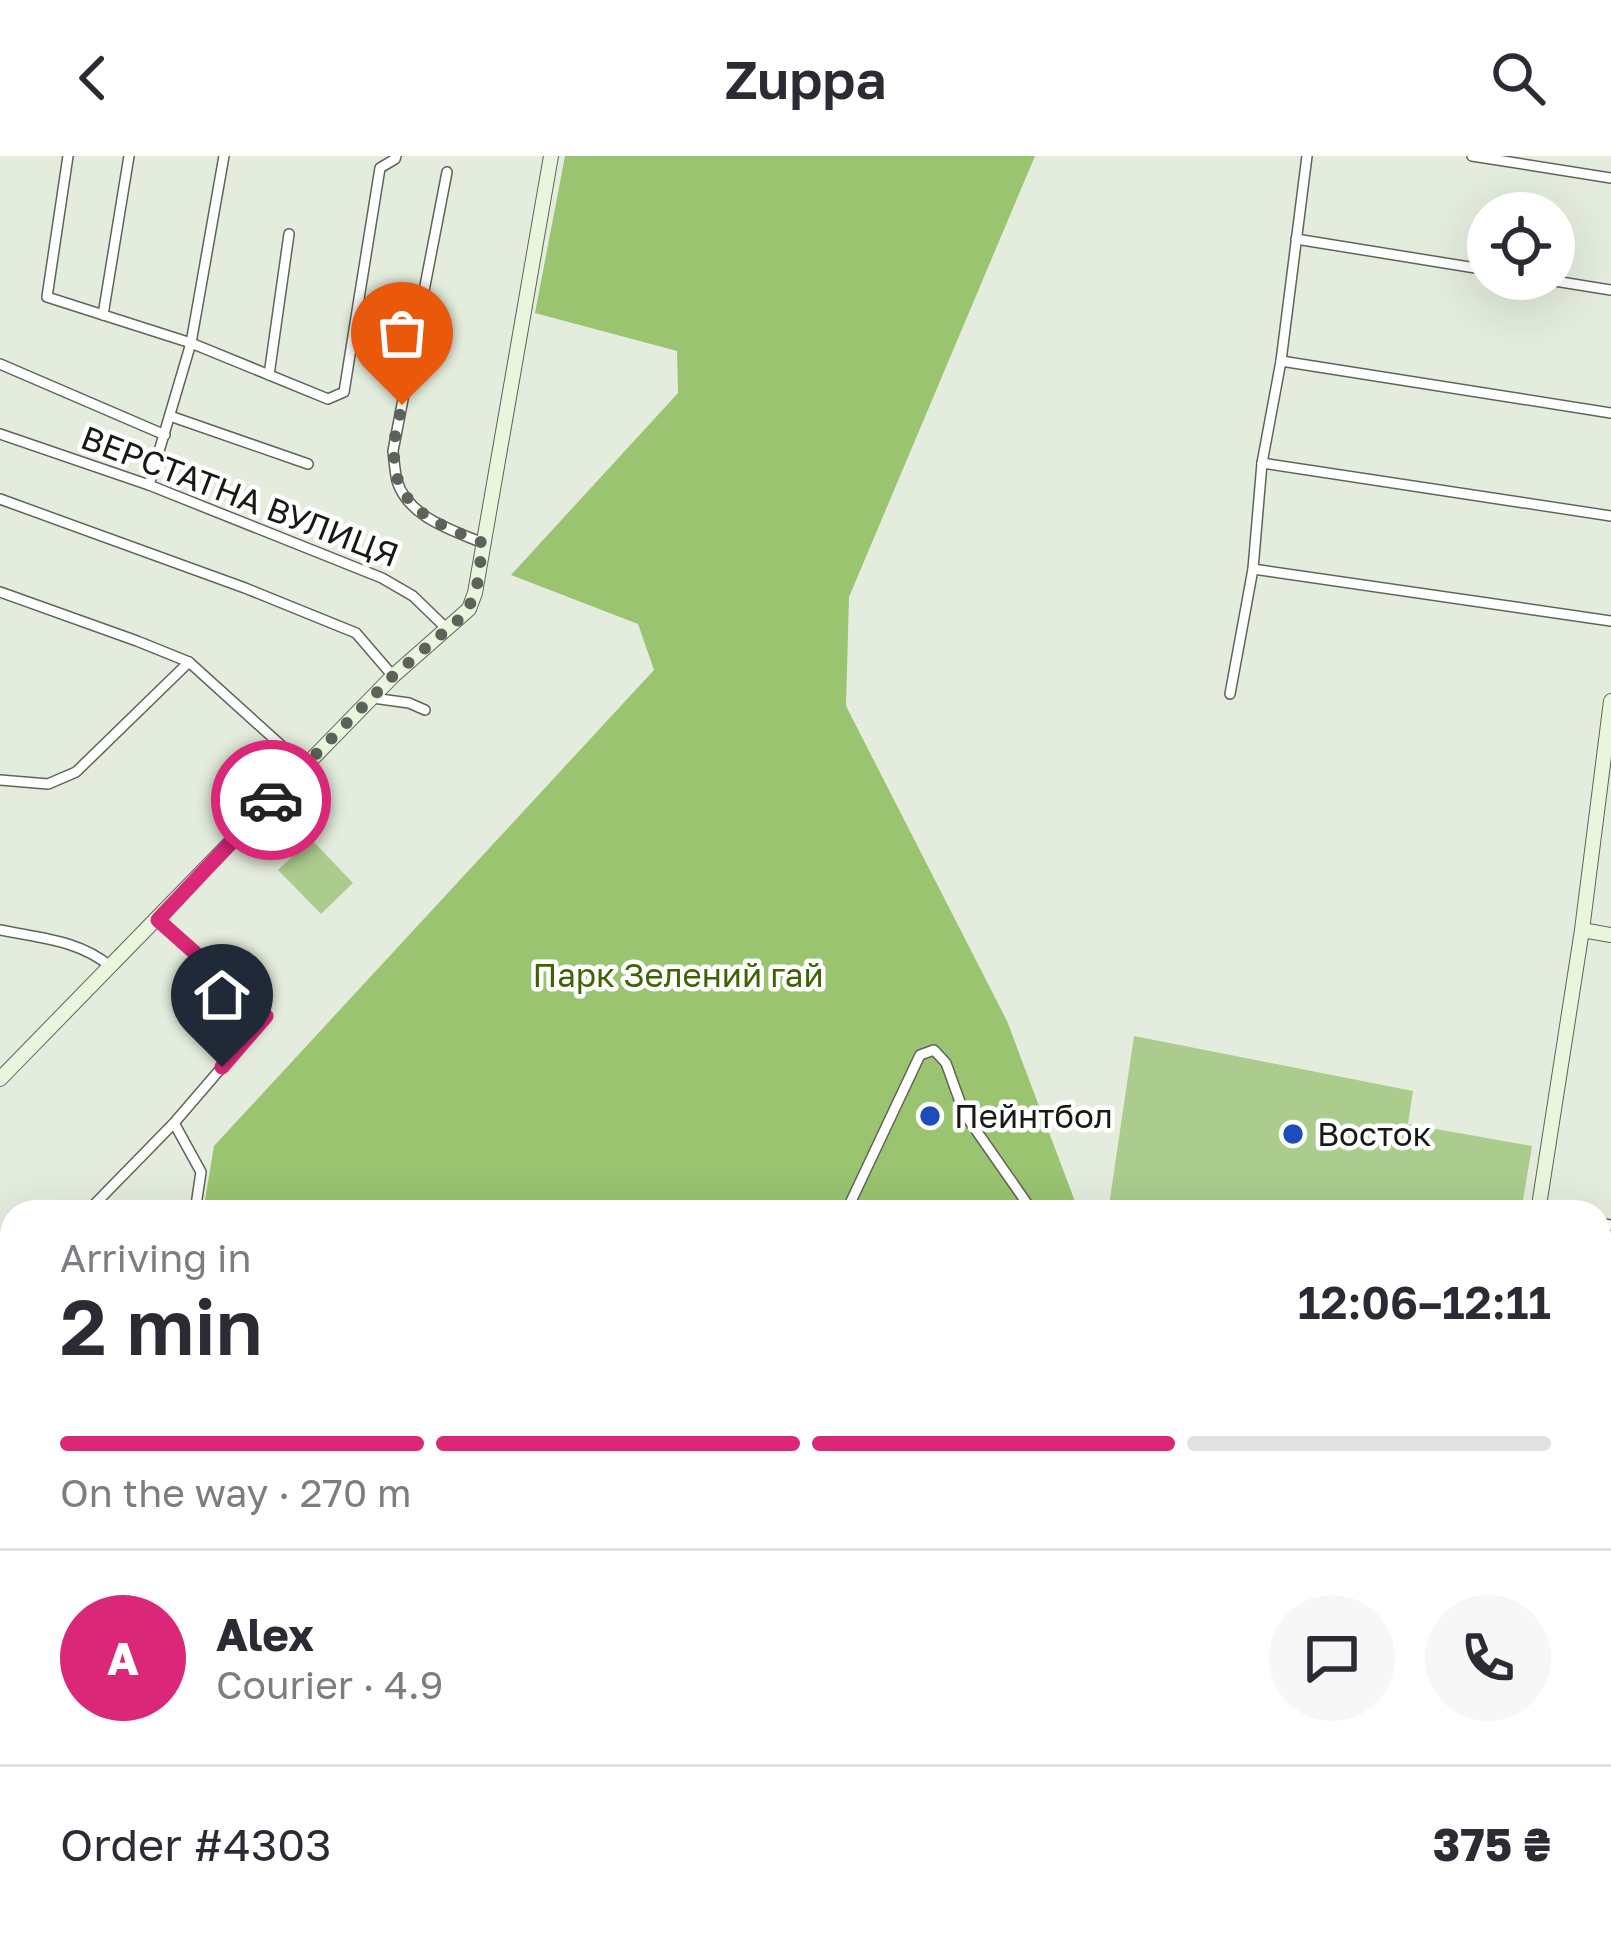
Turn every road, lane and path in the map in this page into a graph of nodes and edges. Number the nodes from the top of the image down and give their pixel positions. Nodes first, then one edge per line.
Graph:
1 (68, 156) edge
2 (129, 156) edge
3 (224, 156) edge
4 (396, 156) edge
5 (550, 156) edge
6 (1307, 156) edge
7 (1472, 156) edge
8 (447, 172) dead end
9 (1611, 178) edge
10 (289, 234) dead end
11 (1296, 238) junction
12 (1467, 266) edge
13 (1575, 284) edge
14 (1611, 290) edge
15 (103, 315) junction
16 (191, 343) junction
17 (1281, 361) junction
18 (0, 364) edge
19 (269, 375) junction
20 (1611, 413) edge
21 (170, 416) junction
22 (0, 434) edge
23 (165, 435) junction
24 (1262, 463) junction
25 (308, 464) dead end
26 (148, 485) junction
27 (0, 499) edge
28 (1611, 516) edge
29 (483, 543) junction
30 (1253, 569) junction
31 (2, 593) edge
32 (0, 608) edge
33 (1611, 621) edge
34 (447, 628) junction
35 (189, 662) junction
36 (393, 676) junction
37 (1230, 694) dead end
38 (372, 698) junction
39 (1611, 701) edge
40 (425, 710) dead end
41 (304, 766) junction
42 (0, 780) edge
43 (158, 920) junction
44 (0, 930) edge
45 (1582, 930) junction
46 (1611, 934) edge
47 (111, 967) junction
48 (0, 1079) edge
49 (173, 1123) junction
50 (99, 1200) edge
51 (197, 1200) edge
52 (852, 1200) edge
53 (1025, 1200) edge
54 (1540, 1200) edge

1 - 15 street
2 - 15 street
3 - 16 street
4 - 19 street
5 - 29 street
6 - 11 street
7 - 9 street
8 - 29 street
10 - 19 street
11 - 12 street
11 - 17 street
13 - 14 street
15 - 16 street
16 - 19 street
16 - 21 street
17 - 20 street
17 - 24 street
18 - 23 street
21 - 23 street
21 - 25 street
22 - 26 street, ВЕРСТАТНА ВУЛИЦЯ
23 - 26 street
24 - 28 street
24 - 30 street
26 - 34 street, ВЕРСТАТНА ВУЛИЦЯ
27 - 36 street
29 - 34 street
30 - 33 street
30 - 37 street
31 - 32 street
31 - 35 street
34 - 36 street
35 - 41 street
35 - 42 street
36 - 38 street
38 - 40 street
38 - 41 street
39 - 45 street
41 - 43 street
43 - 47 street
43 - 49 street
44 - 47 street
45 - 46 street
45 - 54 street
47 - 48 street
49 - 50 street
49 - 51 street
52 - 53 street

